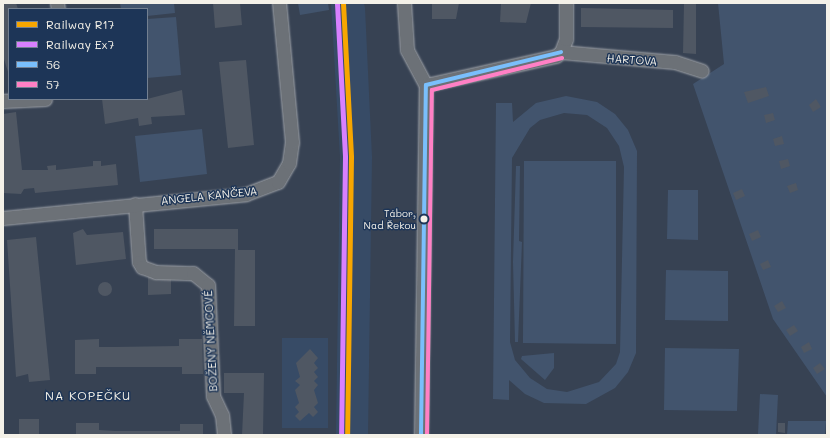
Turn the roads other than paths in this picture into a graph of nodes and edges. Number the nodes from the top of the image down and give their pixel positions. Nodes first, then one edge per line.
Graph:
1 (280, 3) edge
2 (404, 3) edge
3 (566, 3) edge
4 (561, 52) junction
5 (702, 71) dead end
6 (426, 85) junction
7 (24, 100) edge
8 (3, 101) edge
9 (135, 204) junction
10 (3, 218) edge
11 (224, 435) edge
12 (421, 435) edge

1 - 9 street, ANGELA KANČEVA
2 - 6 street
3 - 4 street
4 - 5 street, HARTOVA
4 - 6 street, HARTOVA
6 - 12 street
7 - 8 street
9 - 10 street, ANGELA KANČEVA
9 - 11 street, BOŽENY NĚMCOVÉ

